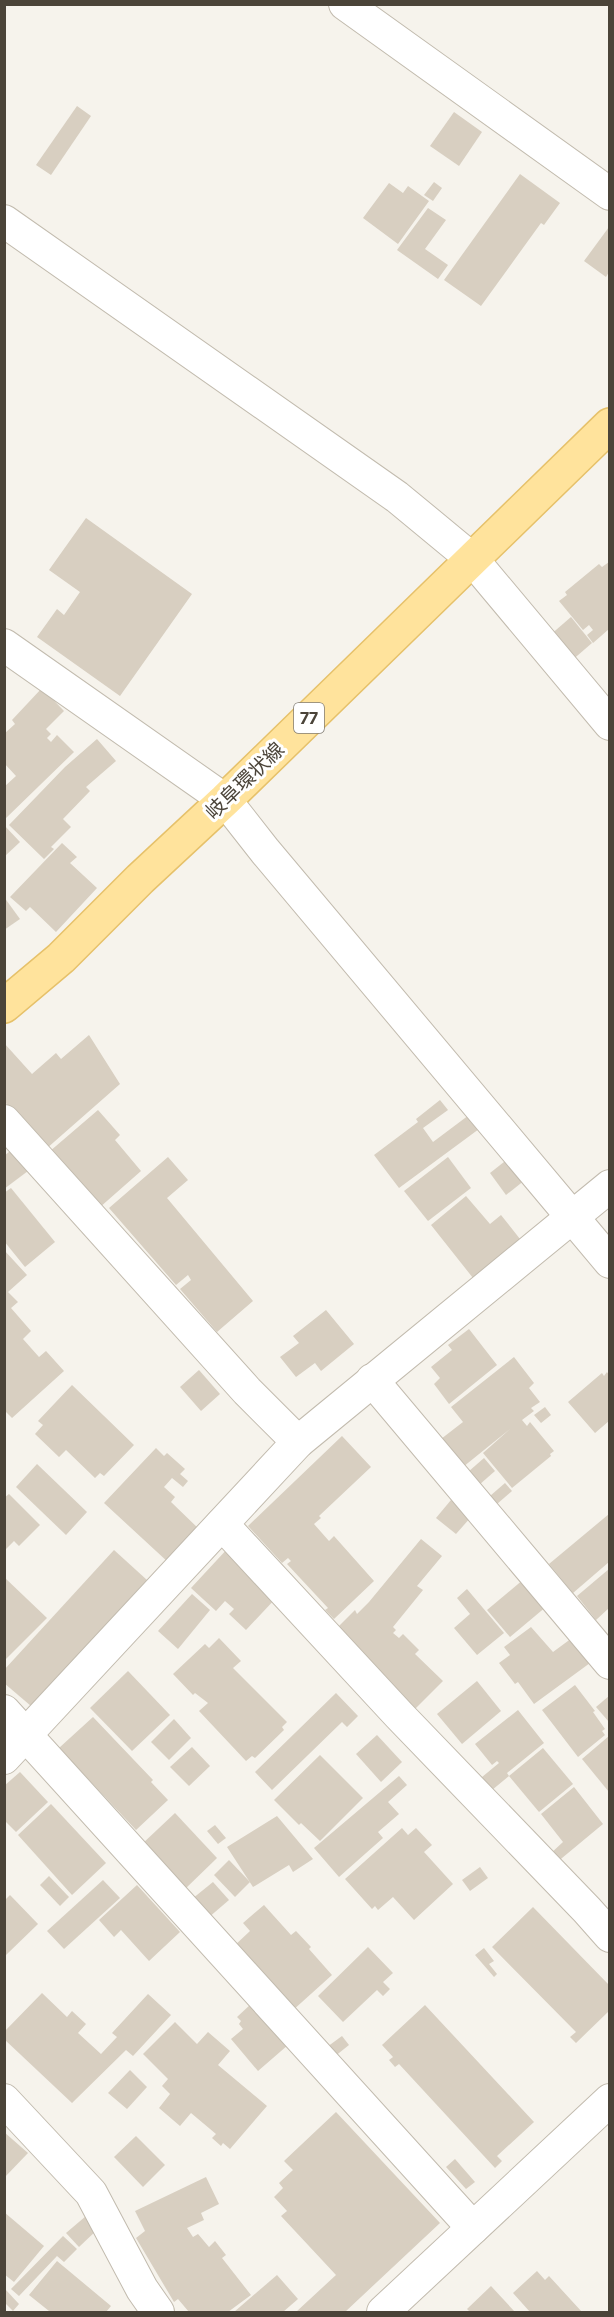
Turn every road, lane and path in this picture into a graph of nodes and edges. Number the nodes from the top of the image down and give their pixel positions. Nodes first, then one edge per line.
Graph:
1 (345, 4) edge
2 (609, 194) edge
3 (4, 221) edge
4 (609, 425) edge
5 (472, 560) junction
6 (4, 645) edge
7 (609, 724) edge
8 (225, 800) junction
9 (4, 1006) edge
10 (4, 1121) edge
11 (609, 1186) edge
12 (572, 1217) junction
13 (609, 1262) edge
14 (372, 1380) junction
15 (298, 1442) junction
16 (222, 1524) junction
17 (609, 1663) edge
18 (4, 1712) edge
19 (27, 1734) junction
20 (4, 1758) edge
21 (609, 1936) edge
22 (4, 2100) edge
23 (609, 2100) edge
24 (474, 2228) junction
25 (158, 2313) edge
26 (383, 2313) edge

1 - 2 street
3 - 5 street
4 - 5 main road, 岐阜環状線 / 77
5 - 7 street
5 - 8 main road, 岐阜環状線 / 77
6 - 8 street
8 - 9 main road, 岐阜環状線 / 77
8 - 12 street
10 - 15 street
11 - 12 street
12 - 13 street
12 - 14 street
14 - 15 street
14 - 17 street
15 - 16 street
16 - 19 street
16 - 21 street
18 - 19 street
19 - 20 street
19 - 24 street
22 - 25 street
23 - 24 street
24 - 26 street

